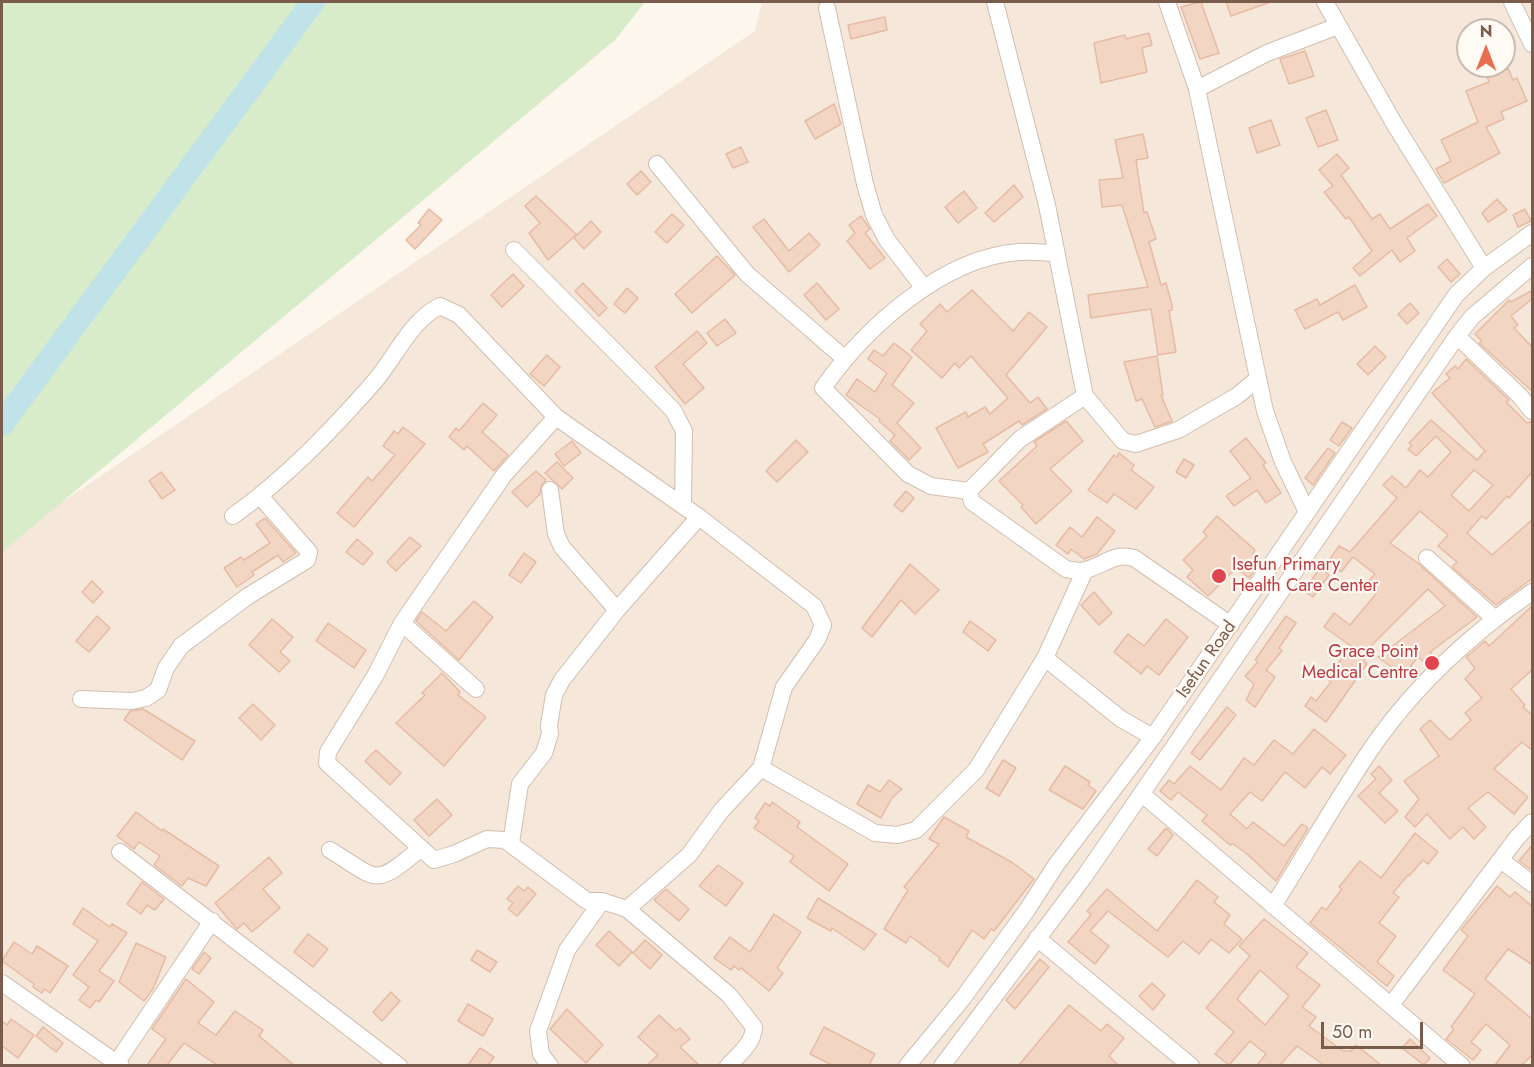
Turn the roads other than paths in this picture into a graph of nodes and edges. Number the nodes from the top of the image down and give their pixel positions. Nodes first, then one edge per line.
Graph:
1 (994, 2) edge
2 (1167, 2) edge
3 (1325, 2) edge
4 (1512, 2) edge
5 (827, 8) dead end
6 (1338, 26) junction
7 (1533, 44) edge
8 (1197, 90) junction
9 (657, 164) dead end
10 (1533, 233) edge
11 (514, 250) dead end
12 (1056, 253) junction
13 (1533, 266) edge
14 (1484, 268) junction
15 (924, 288) junction
16 (1457, 336) junction
17 (844, 358) junction
18 (1256, 380) junction
19 (1085, 396) junction
20 (1237, 396) junction
21 (1264, 411) junction
22 (1533, 411) edge
23 (556, 417) junction
24 (550, 490) dead end
25 (969, 491) junction
26 (260, 496) junction
27 (683, 505) junction
28 (1307, 512) junction
29 (233, 516) dead end
30 (699, 517) junction
31 (1427, 558) dead end
32 (1084, 570) junction
33 (1533, 592) edge
34 (617, 610) junction
35 (1494, 618) junction
36 (402, 622) junction
37 (1231, 625) junction
38 (1045, 658) junction
39 (476, 689) dead end
40 (81, 699) dead end
41 (1153, 738) junction
42 (761, 768) junction
43 (1142, 794) junction
44 (1533, 822) edge
45 (511, 843) junction
46 (420, 849) junction
47 (330, 850) dead end
48 (120, 852) dead end
49 (1501, 860) junction
50 (1533, 884) edge
51 (602, 901) junction
52 (1273, 906) junction
53 (627, 909) junction
54 (212, 921) junction
55 (1037, 938) junction
56 (2, 983) edge
57 (1391, 1005) junction
58 (119, 1064) edge
59 (399, 1065) edge
60 (550, 1065) edge
61 (728, 1065) edge
62 (907, 1065) edge
63 (942, 1065) edge
64 (1191, 1065) edge
65 (1462, 1065) edge

1 - 12 street
2 - 8 street
3 - 6 street
4 - 7 street
5 - 15 street
6 - 8 street
6 - 14 street
8 - 18 street
9 - 17 street
10 - 14 street, Isefun Road
11 - 27 street
12 - 15 street
12 - 19 street
13 - 16 street, Isefun Road
14 - 28 street, Isefun Road
15 - 17 street
16 - 22 street
16 - 43 street, Isefun Road
17 - 25 street
18 - 20 street
18 - 21 street
19 - 20 street
19 - 25 street
20 - 21 street
21 - 28 street
23 - 26 street
23 - 27 street
23 - 36 street
24 - 34 street
25 - 32 street
26 - 29 street
26 - 40 street
27 - 30 street
28 - 37 street, Isefun Road
30 - 34 street
30 - 42 street
31 - 35 street
32 - 37 street
32 - 38 street
33 - 35 street
34 - 45 street
35 - 52 street
36 - 39 street
36 - 46 street
37 - 41 street, Isefun Road
38 - 41 street
38 - 42 street
41 - 62 street, Isefun Road
42 - 53 street
43 - 52 street
43 - 55 street, Isefun Road
44 - 49 street
45 - 46 street
45 - 51 street
46 - 47 street
48 - 54 street
49 - 50 street
49 - 57 street
51 - 53 street
51 - 60 street
52 - 57 street
53 - 61 street
54 - 58 street
54 - 59 street
55 - 63 street, Isefun Road
55 - 64 street
56 - 58 street
57 - 65 street

